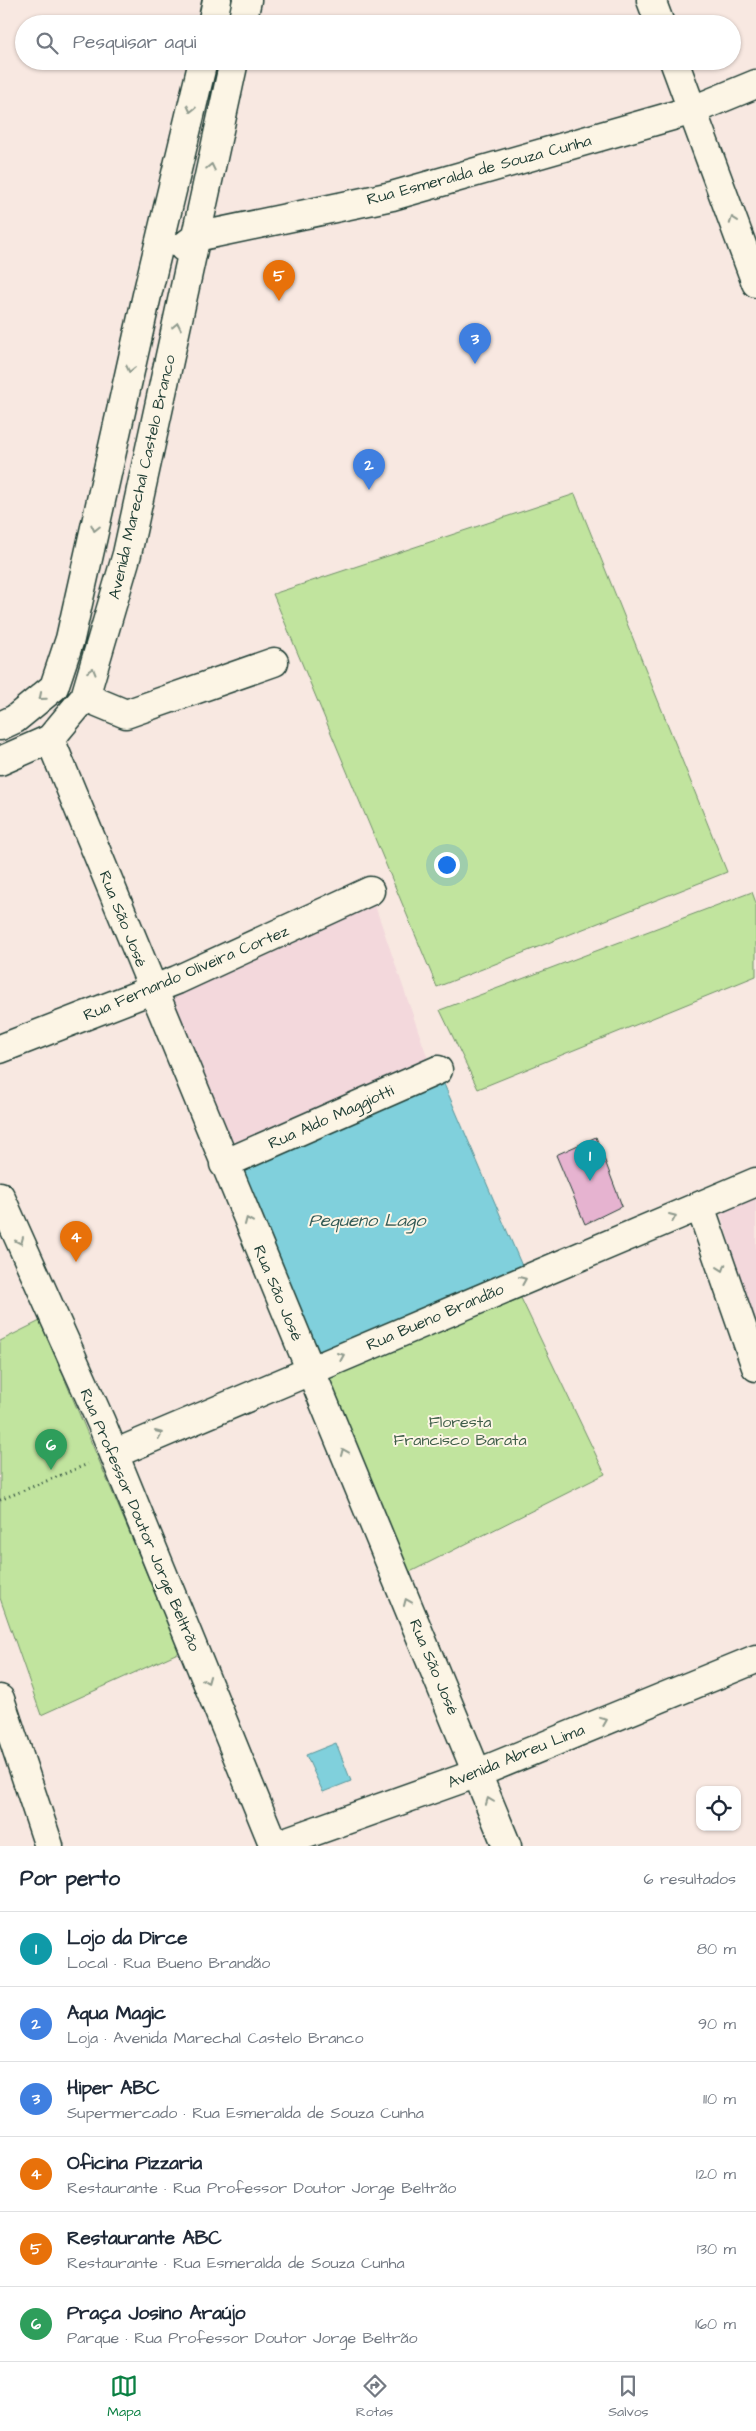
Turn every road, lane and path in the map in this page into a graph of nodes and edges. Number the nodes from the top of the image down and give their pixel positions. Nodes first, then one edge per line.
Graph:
1 (217, 0) edge
2 (247, 0) edge
3 (651, 0) edge
4 (214, 15) edge
5 (244, 15) edge
6 (657, 15) edge
7 (201, 70) edge
8 (232, 70) edge
9 (677, 70) edge
10 (756, 84) edge
11 (693, 110) junction
12 (196, 238) junction
13 (756, 282) edge
14 (147, 295) junction
15 (274, 662) dead end
16 (85, 697) junction
17 (0, 726) edge
18 (50, 739) junction
19 (0, 761) edge
20 (370, 892) dead end
21 (152, 990) junction
22 (0, 1049) edge
23 (438, 1070) dead end
24 (224, 1164) junction
25 (756, 1182) edge
26 (0, 1196) edge
27 (700, 1206) junction
28 (756, 1367) edge
29 (310, 1369) junction
30 (114, 1454) junction
31 (0, 1500) edge
32 (756, 1659) edge
33 (0, 1699) edge
34 (478, 1773) junction
35 (49, 1846) edge
36 (274, 1846) edge
37 (507, 1846) edge

1 - 4 street
2 - 5 street
3 - 6 street
7 -> 14 street
12 -> 8 street, Avenida Marechal Castelo Branco
9 - 11 street
10 - 11 street, Rua Esmeralda de Souza Cunha
11 - 12 street, Rua Esmeralda de Souza Cunha
13 -> 11 street
12 - 14 street
16 -> 12 street, Avenida Marechal Castelo Branco
14 -> 17 street
15 - 16 street
16 - 18 street, Avenida Marechal Castelo Branco
18 - 19 street, Avenida Marechal Castelo Branco
18 - 21 street, Rua São José
20 - 21 street, Rua Fernando Oliveira Cortez
21 - 22 street, Rua Fernando Oliveira Cortez
21 - 24 street, Rua São José
23 - 24 street, Rua Aldo Maggiotti
29 -> 24 street, Rua São José
25 - 27 street, Rua Bueno Brandão
26 -> 30 street, Rua Professor Doutor Jorge Beltrão
27 -> 28 street
29 -> 27 street, Rua Bueno Brandão
30 -> 29 street, Rua Bueno Brandão
34 -> 29 street, Rua São José
30 - 31 path
30 -> 36 street, Rua Professor Doutor Jorge Beltrão
34 -> 32 street, Avenida Abreu Lima
33 - 35 street
34 - 36 street, Avenida Abreu Lima
37 -> 34 street, Rua São José

